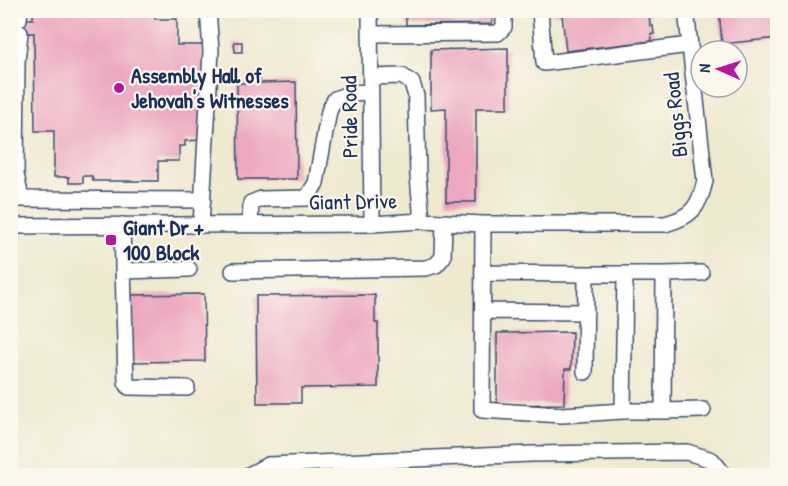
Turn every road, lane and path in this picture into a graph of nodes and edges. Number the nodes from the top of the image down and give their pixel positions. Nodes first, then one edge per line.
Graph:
1 (208, 10) edge
2 (370, 10) edge
3 (504, 10) edge
4 (540, 10) edge
5 (686, 10) edge
6 (20, 21) edge
7 (370, 34) junction
8 (689, 39) edge
9 (689, 45) edge
10 (14, 63) edge
11 (371, 84) junction
12 (696, 99) edge
13 (16, 199) edge
14 (202, 200) junction
15 (692, 212) joint
16 (422, 221) junction
17 (444, 222) junction
18 (372, 224) junction
19 (483, 224) junction
20 (122, 225) junction
21 (201, 225) junction
22 (250, 225) junction
23 (10, 226) edge
24 (189, 268) dead end
25 (123, 271) junction
26 (233, 271) dead end
27 (483, 273) junction
28 (701, 273) dead end
29 (586, 274) junction
30 (625, 274) junction
31 (664, 274) junction
32 (483, 310) junction
33 (586, 312) junction
34 (585, 372) dead end
35 (187, 388) dead end
36 (703, 410) dead end
37 (623, 411) junction
38 (663, 411) junction
39 (247, 476) edge
40 (721, 476) edge

1 - 14 street
2 - 7 street, Pride Road
3 - 7 street
4 - 9 street
5 - 8 street, Biggs Road
6 - 10 street
7 - 11 street, Pride Road
10 - 13 street
11 - 16 street
11 - 18 street, Pride Road
11 - 22 street
12 - 15 street, Biggs Road
13 - 14 street
14 - 21 street
15 - 19 street, Giant Drive
16 - 17 street, Giant Drive
16 - 18 street, Giant Drive
17 - 19 street, Giant Drive
17 - 26 street
18 - 22 street, Giant Drive
19 - 27 street
20 - 21 street, Giant Drive
20 - 23 street, Giant Drive
20 - 25 street
21 - 22 street, Giant Drive
24 - 25 street
25 - 35 street
27 - 29 street
27 - 32 street
28 - 31 street
29 - 30 street
29 - 33 street
30 - 31 street
30 - 37 street
31 - 38 street
32 - 33 street
32 - 37 street
33 - 34 street
36 - 38 street
37 - 38 street
39 - 40 street

